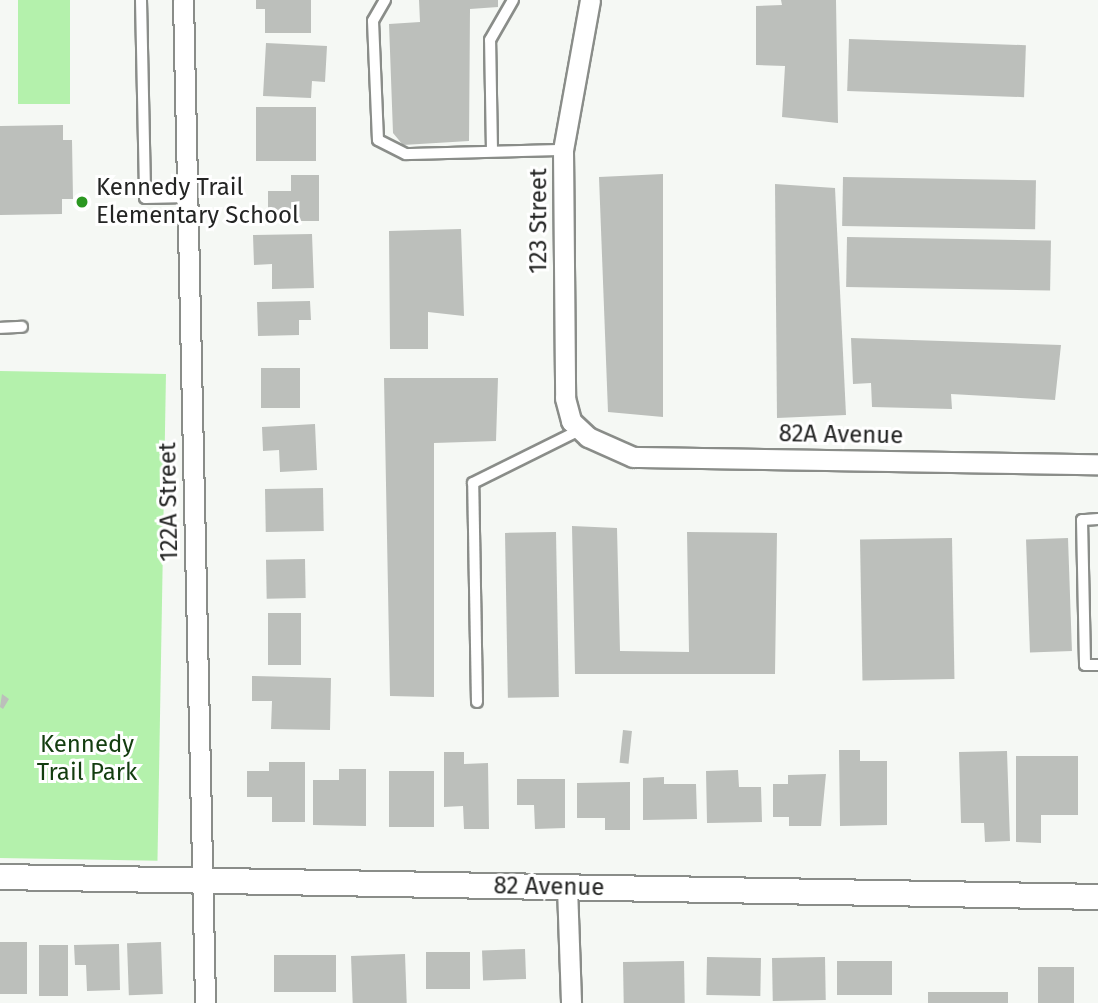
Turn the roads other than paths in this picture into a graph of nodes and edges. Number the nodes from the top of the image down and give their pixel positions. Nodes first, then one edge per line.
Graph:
1 (141, 0) edge
2 (183, 0) edge
3 (385, 0) edge
4 (513, 0) edge
5 (590, 0) edge
6 (563, 150) junction
7 (492, 151) junction
8 (188, 197) junction
9 (22, 327) dead end
10 (0, 328) edge
11 (584, 433) junction
12 (1098, 464) edge
13 (1098, 519) edge
14 (1098, 665) edge
15 (477, 702) dead end
16 (0, 877) edge
17 (201, 880) junction
18 (567, 887) junction
19 (1098, 897) edge
20 (205, 1003) edge
21 (571, 1003) edge

1 - 8 lane
2 - 8 street, 122A Street
3 - 7 lane
4 - 7 lane
5 - 6 street, 123 Street
6 - 7 lane
6 - 11 street, 123 Street
8 - 17 street, 122A Street
9 - 10 lane
11 - 12 street, 82A Avenue
11 - 15 lane
13 - 14 lane
16 - 17 street, 82 Avenue
17 - 18 street, 82 Avenue
17 - 20 street, 122A Street
18 - 19 street, 82 Avenue
18 - 21 street

